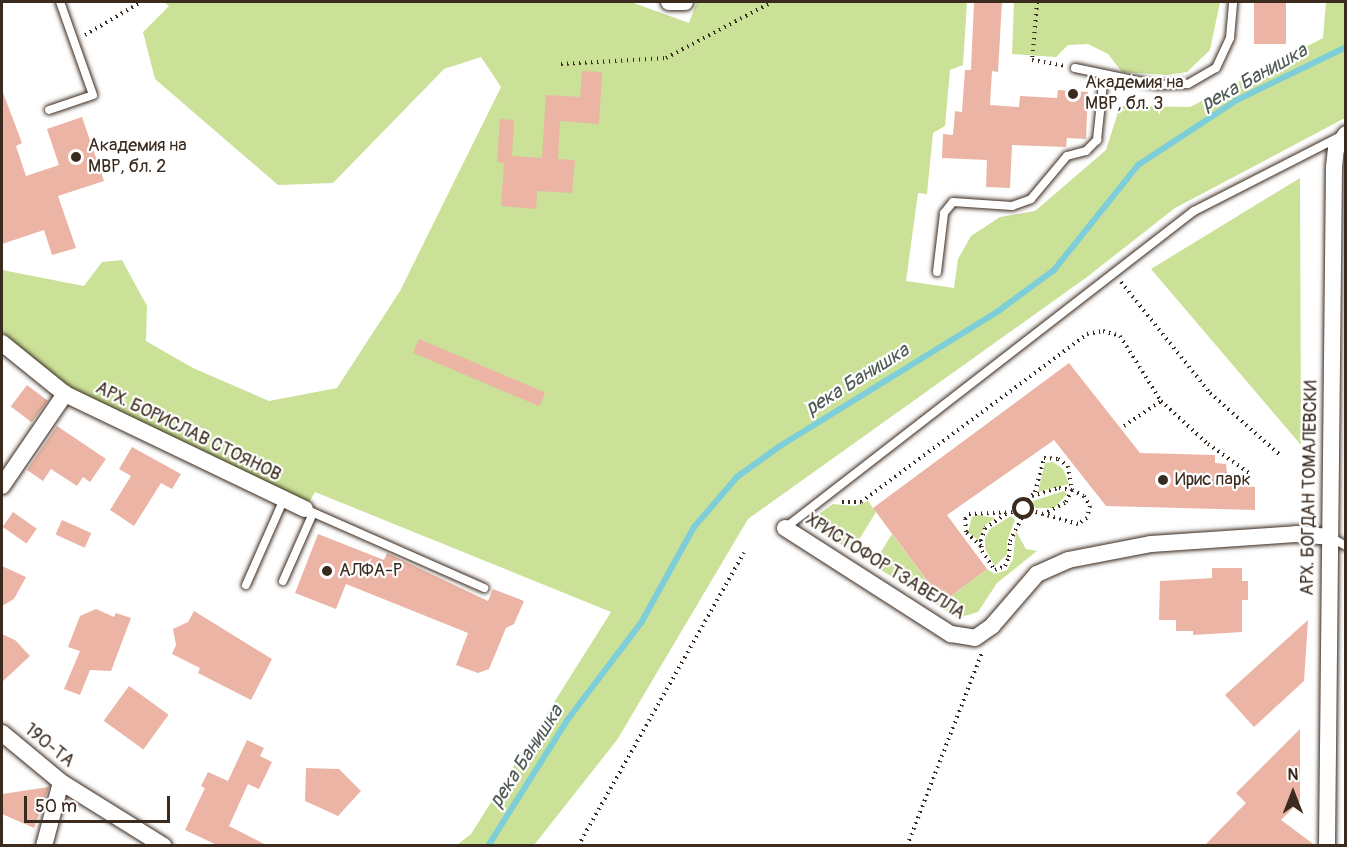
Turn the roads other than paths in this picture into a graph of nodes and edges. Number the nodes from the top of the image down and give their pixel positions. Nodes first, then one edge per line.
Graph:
1 (60, 2) edge
2 (669, 2) edge
3 (685, 2) edge
4 (1233, 2) edge
5 (1075, 68) road end
6 (1104, 75) junction
7 (49, 110) dead end
8 (1344, 134) edge
9 (937, 272) dead end
10 (2, 343) edge
11 (65, 394) junction
12 (2, 486) edge
13 (284, 499) junction
14 (309, 511) junction
15 (785, 528) joint
16 (1329, 537) junction
17 (1346, 546) edge
18 (283, 581) dead end
19 (246, 585) dead end
20 (484, 588) dead end
21 (2, 733) edge
22 (61, 782) junction
23 (44, 846) edge
24 (164, 846) edge
25 (1327, 846) edge

1 - 7 lane
2 - 3 street
4 - 6 lane
5 - 6 lane
6 - 9 lane
8 - 15 lane
8 - 16 street, АРХ. БОГДАН ТОМАЛЕВСКИ
10 - 11 street, АРХ. БОРИСЛАВ СТОЯНОВ
11 - 12 street
11 - 13 street, АРХ. БОРИСЛАВ СТОЯНОВ
13 - 14 street
13 - 19 lane, АРХ. БОРИСЛАВ СТОЯНОВ
14 - 18 lane
14 - 20 lane
15 - 16 street, ХРИСТОФОР ТЗАВЕЛЛА
16 - 17 lane
16 - 25 street, АРХ. БОГДАН ТОМАЛЕВСКИ
21 - 22 street, 190-ТА
22 - 23 street
22 - 24 street, 190-ТА

